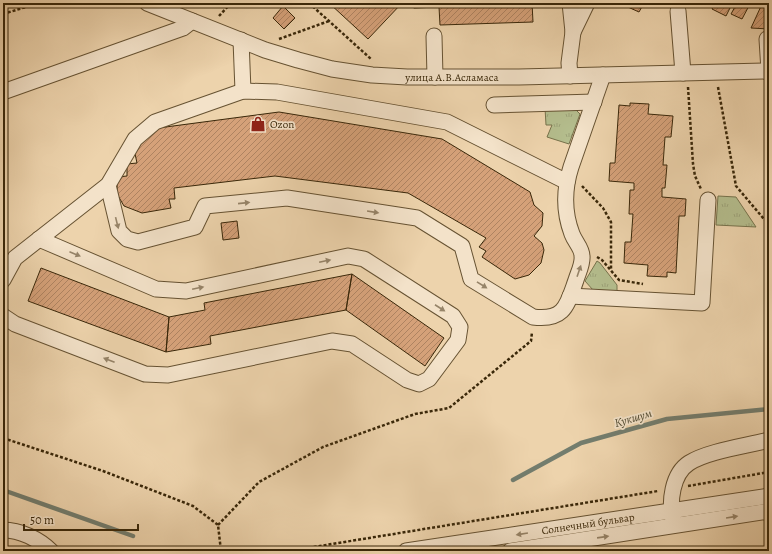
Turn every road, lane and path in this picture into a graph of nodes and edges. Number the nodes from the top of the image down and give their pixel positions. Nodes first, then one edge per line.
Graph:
1 (39, 3) edge
2 (147, 3) edge
3 (231, 3) edge
4 (570, 3) edge
5 (587, 3) edge
6 (678, 11) dead end
7 (3, 14) edge
8 (218, 18) dead end
9 (192, 21) junction
10 (329, 21) dead end
11 (573, 32) junction
12 (434, 36) dead end
13 (767, 39) dead end
14 (241, 40) junction
15 (277, 40) dead end
16 (769, 71) edge
17 (716, 72) junction
18 (685, 73) junction
19 (603, 75) junction
20 (570, 76) junction
21 (435, 77) junction
22 (243, 91) junction
23 (3, 92) edge
24 (594, 102) junction
25 (494, 105) dead end
26 (567, 184) junction
27 (108, 185) junction
28 (708, 200) joint
29 (769, 225) edge
30 (39, 239) junction
31 (579, 246) junction
32 (611, 270) junction
33 (3, 280) edge
34 (646, 286) dead end
35 (570, 296) junction
36 (3, 316) edge
37 (533, 317) junction
38 (3, 438) edge
39 (769, 440) edge
40 (769, 472) edge
41 (673, 489) junction
42 (769, 496) edge
43 (671, 511) junction
44 (769, 511) edge
45 (218, 525) junction
46 (674, 527) junction
47 (3, 530) edge
48 (51, 551) edge
49 (221, 551) edge
50 (289, 551) edge
51 (406, 551) edge
52 (510, 551) edge

1 - 7 path
2 - 9 street, улица А.В.Асламаса
3 - 8 path
4 - 11 street
5 - 11 street
6 - 18 street
9 - 14 street, улица А.В.Асламаса
9 - 23 street
10 - 15 path
11 - 20 street
12 - 21 street
13 - 16 street
14 - 21 street, улица А.В.Асламаса
14 - 22 street
16 - 17 street, улица А.В.Асламаса
17 - 18 street, улица А.В.Асламаса
17 - 29 path
18 - 19 street, улица А.В.Асламаса
18 - 28 path
19 - 20 street, улица А.В.Асламаса
19 - 24 street
20 - 21 street, улица А.В.Асламаса
22 - 26 street
22 - 27 street
24 - 25 street
24 - 26 street
26 - 31 street
26 - 32 path
27 - 30 street
27 -> 37 street
28 - 35 street
30 - 33 street
30 -> 36 street
31 - 32 path
35 -> 31 street
32 - 34 path
35 - 37 street
37 - 45 path
38 - 45 path
39 - 41 street
40 - 41 path
41 - 43 street
41 - 50 path
42 - 43 street, Солнечный бульвар
43 - 46 street
43 -> 51 street, Солнечный бульвар
46 -> 44 street, Солнечный бульвар
45 - 49 path
52 -> 46 street, Солнечный бульвар
47 - 48 street

